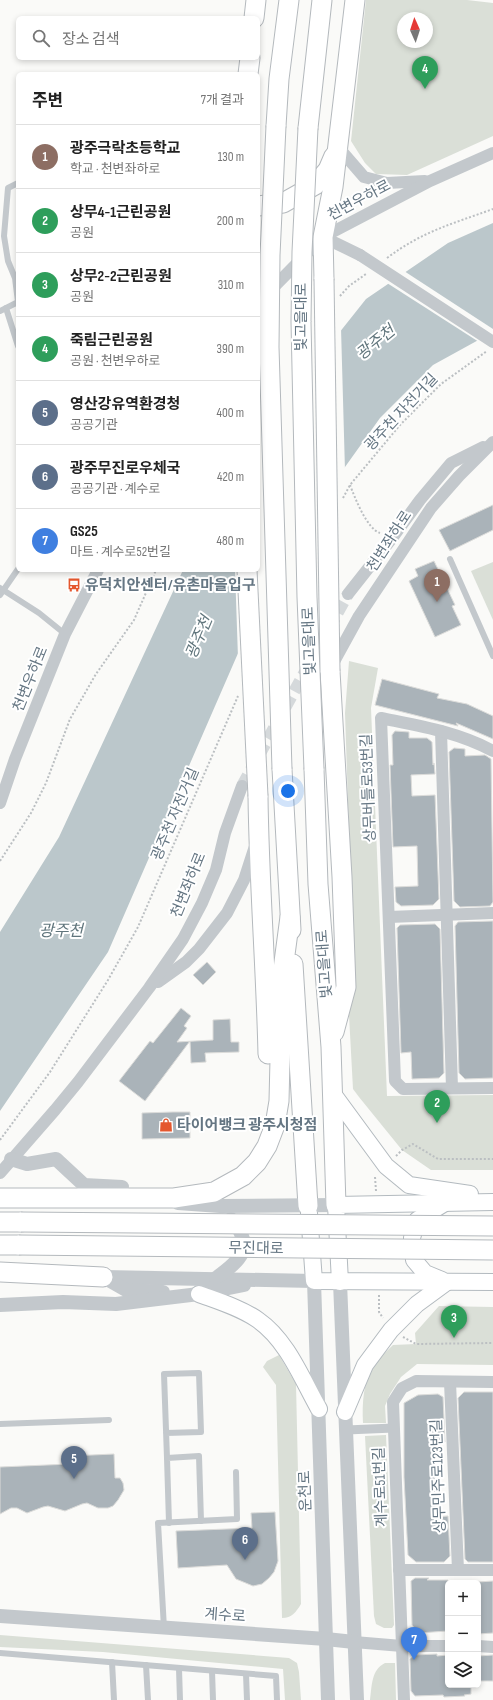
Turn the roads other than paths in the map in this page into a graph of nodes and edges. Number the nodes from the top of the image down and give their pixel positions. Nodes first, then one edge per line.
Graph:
1 (256, 0) edge
2 (289, 0) edge
3 (322, 0) edge
4 (356, 0) edge
5 (254, 16) edge
6 (250, 60) edge
7 (248, 72) edge
8 (338, 147) junction
9 (493, 153) edge
10 (430, 181) junction
11 (16, 184) edge
12 (260, 206) edge
13 (323, 238) junction
14 (16, 285) edge
15 (260, 301) edge
16 (16, 303) edge
17 (3, 309) edge
18 (16, 341) edge
19 (491, 346) edge
20 (493, 441) edge
21 (450, 559) dead end
22 (16, 572) edge
23 (95, 572) edge
24 (247, 572) edge
25 (2, 589) edge
26 (348, 594) tunnel mouth
27 (0, 595) edge
28 (65, 634) junction
29 (493, 656) edge
30 (330, 671) junction
31 (441, 731) junction
32 (493, 751) edge
33 (15, 759) junction
34 (0, 783) edge
35 (250, 791) junction
36 (0, 803) edge
37 (258, 837) junction
38 (493, 913) edge
39 (447, 915) junction
40 (290, 917) junction
41 (389, 917) junction
42 (150, 988) junction
43 (330, 1047) junction
44 (452, 1088) junction
45 (493, 1088) edge
46 (331, 1091) junction
47 (11, 1159) junction
48 (0, 1173) edge
49 (128, 1193) junction
50 (8, 1198) edge
51 (493, 1198) edge
52 (446, 1202) junction
53 (493, 1202) edge
54 (336, 1204) junction
55 (220, 1206) junction
56 (308, 1206) junction
57 (0, 1222) edge
58 (493, 1226) edge
59 (0, 1245) edge
60 (493, 1250) edge
61 (0, 1272) edge
62 (103, 1276) junction
63 (216, 1278) junction
64 (264, 1281) junction
65 (314, 1281) junction
66 (340, 1282) junction
67 (447, 1282) junction
68 (493, 1282) edge
69 (199, 1294) junction
70 (0, 1305) edge
71 (450, 1382) junction
72 (493, 1382) edge
73 (319, 1409) junction
74 (345, 1412) junction
75 (109, 1420) dead end
76 (0, 1424) edge
77 (394, 1428) junction
78 (346, 1430) junction
79 (166, 1433) junction
80 (167, 1458) junction
81 (236, 1472) dead end
82 (201, 1521) junction
83 (169, 1523) junction
84 (399, 1570) junction
85 (458, 1570) junction
86 (493, 1570) edge
87 (0, 1616) edge
88 (164, 1628) junction
89 (326, 1639) junction
90 (354, 1642) junction
91 (402, 1646) junction
92 (445, 1646) edge
93 (481, 1646) edge
94 (493, 1647) edge
95 (0, 1653) edge
96 (112, 1662) junction
97 (146, 1665) junction
98 (179, 1668) junction
99 (212, 1671) junction
100 (246, 1674) junction
101 (114, 1700) edge
102 (148, 1700) edge
103 (180, 1700) edge
104 (213, 1700) edge
105 (247, 1700) edge
106 (277, 1700) edge
107 (328, 1700) edge
108 (356, 1700) edge
109 (404, 1700) edge

1 - 5 highway
2 - 40 highway, 빛고을대로, bridge
3 - 43 highway, 빛고을대로, bridge
4 - 8 highway
6 - 7 highway
8 - 10 street
8 - 12 highway
8 - 13 highway
9 - 10 street, 천변우하로
10 - 13 street, 천변우하로
11 - 14 lane
13 - 15 street, 천변우하로
13 - 19 street, bridge
13 - 30 highway, bridge
16 - 17 lane
17 - 18 lane
20 - 26 street, 천변좌하로
20 - 30 street, 천변좌하로
21 - 29 lane
22 - 25 lane
23 - 28 street, 천변우하로
24 - 35 highway, bridge
25 - 27 lane
25 - 28 lane
28 - 33 street, 천변우하로
30 - 43 highway
31 - 32 street, 상무버들로53번길
31 - 39 street
31 - 41 street, 상무버들로53번길
33 - 34 street
33 - 36 street, 천변우하로
35 - 37 highway
35 - 42 street, 천변좌하로
37 - 42 street, 천변좌하로
37 - 49 highway
38 - 39 street
39 - 41 street
39 - 44 street
40 - 49 highway
40 - 56 highway, 빛고을대로
41 - 44 street, 상무버들로53번길
42 - 47 street, 천변좌하로
43 - 46 highway, 빛고을대로
44 - 45 street, 상무버들로53번길
46 - 51 main road
46 - 54 highway, 빛고을대로
47 - 48 street, 천변좌하로
47 - 49 street
49 - 50 highway
49 - 55 street
52 - 53 main road
52 - 54 main road
52 - 67 main road
54 - 56 street
54 - 66 main road, 빛고을대로
55 - 56 street
55 - 63 street
56 - 65 main road, 빛고을대로
57 - 58 highway, 무진대로, bridge
59 - 60 highway, 무진대로, bridge
61 - 62 highway
62 - 63 street
62 - 69 street
63 - 64 street
64 - 65 street
64 - 69 street
65 - 66 main road
65 - 73 street, 운천로
66 - 67 main road
66 - 74 street
67 - 68 main road
67 - 74 main road
69 - 70 street
69 - 73 main road
71 - 72 street
71 - 77 street, 계수로51번길
71 - 85 street, 상무민주로123번길
73 - 89 street, 운천로
74 - 78 street
75 - 76 lane
77 - 78 street
77 - 84 street, 계수로51번길
78 - 90 street
79 - 79 lane
79 - 80 lane
80 - 82 lane
80 - 83 lane
81 - 82 lane
82 - 83 lane
83 - 88 lane
84 - 85 street
84 - 91 street, 계수로51번길
85 - 86 street
87 - 88 street, 계수로
88 - 89 street, 계수로
89 - 90 street, 계수로
89 - 107 street, 운천로
90 - 91 street, 계수로
90 - 108 street
91 - 92 street, 계수로
91 - 109 street, 계수로51번길
93 - 94 street
95 - 96 lane
96 - 97 lane
96 - 101 lane
97 - 98 lane
97 - 102 lane
98 - 99 lane
98 - 103 lane
99 - 100 lane
99 - 104 lane
100 - 105 lane
100 - 106 lane

